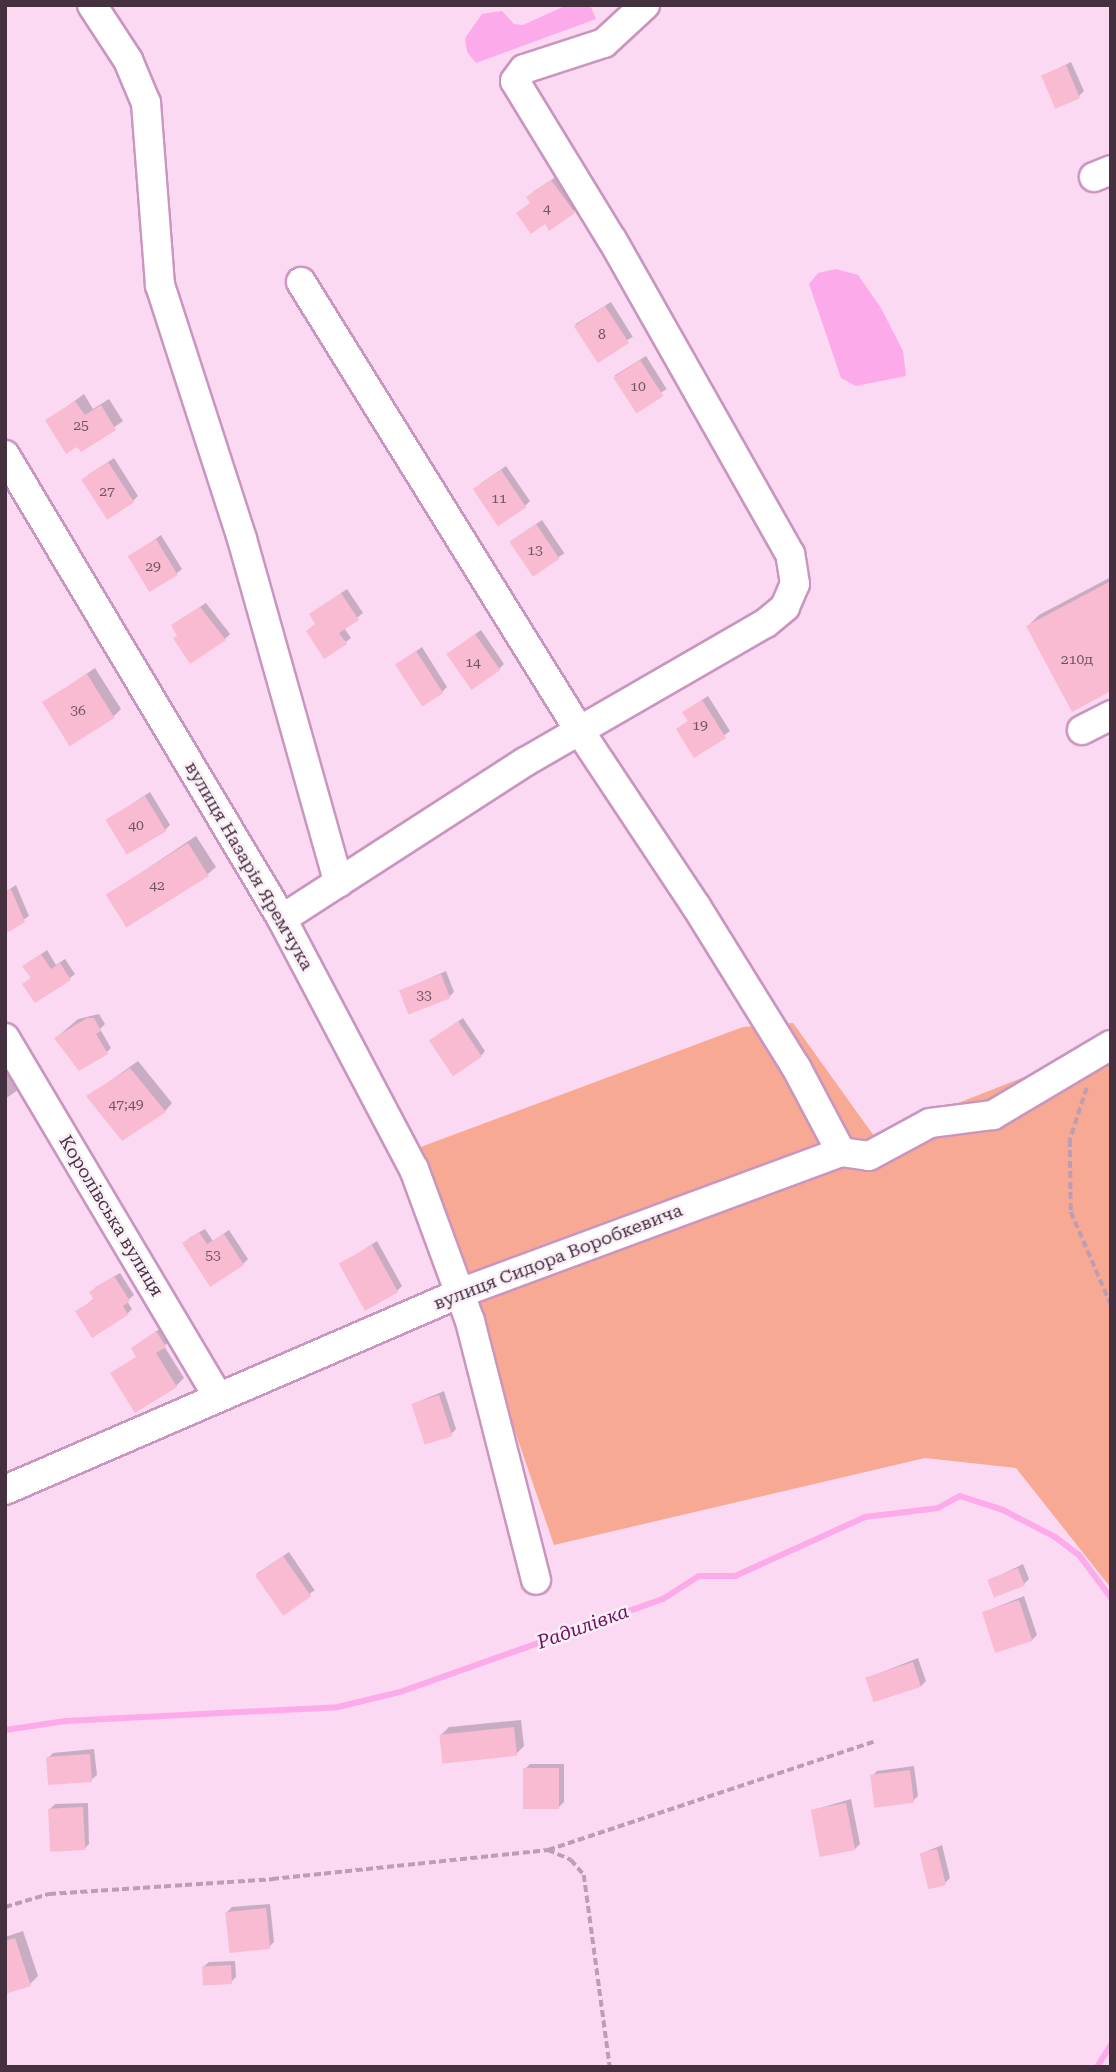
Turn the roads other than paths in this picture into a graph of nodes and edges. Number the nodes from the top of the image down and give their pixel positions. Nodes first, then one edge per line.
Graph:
1 (92, 5) edge
2 (645, 5) edge
3 (301, 282) dead end
4 (5, 455) edge
5 (1111, 715) edge
6 (579, 730) junction
7 (1082, 730) dead end
8 (339, 883) junction
9 (282, 919) junction
10 (5, 1038) edge
11 (1104, 1051) edge
12 (841, 1152) junction
13 (460, 1293) junction
14 (217, 1395) junction
15 (5, 1490) edge
16 (536, 1580) dead end

1 - 8 street
2 - 6 street
3 - 6 street
4 - 9 street, вулиця Назарія Яремчука
5 - 7 street
6 - 8 street
6 - 12 street
8 - 9 street
9 - 13 street, вулиця Назарія Яремчука
10 - 14 street, Королівська вулиця
11 - 12 street, вулиця Сидора Воробкевича
12 - 13 street, вулиця Сидора Воробкевича
13 - 14 street, вулиця Сидора Воробкевича
13 - 16 street, вулиця Назарія Яремчука
14 - 15 street, вулиця Сидора Воробкевича

